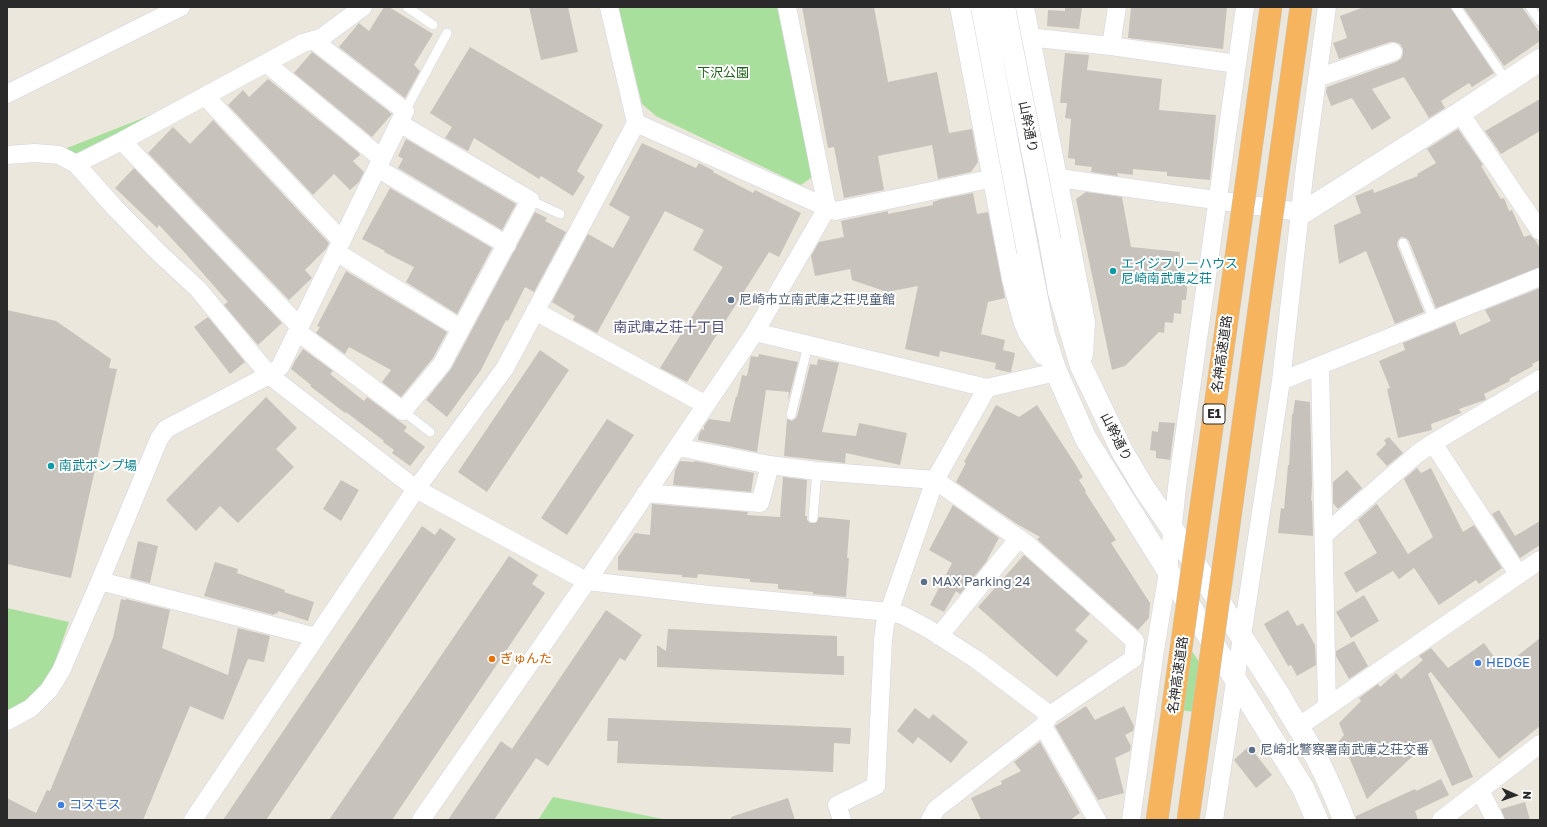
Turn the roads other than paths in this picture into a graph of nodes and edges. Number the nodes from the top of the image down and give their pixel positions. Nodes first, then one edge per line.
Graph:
1 (181, 7) edge
2 (363, 7) edge
3 (406, 7) edge
4 (609, 7) edge
5 (787, 7) edge
6 (960, 7) edge
7 (982, 7) edge
8 (1004, 7) edge
9 (1023, 7) edge
10 (1116, 7) edge
11 (1245, 7) edge
12 (1271, 7) edge
13 (1301, 7) edge
14 (1327, 7) edge
15 (1456, 7) edge
16 (1530, 7) edge
17 (1540, 21) edge
18 (433, 25) dead end
19 (447, 33) dead end
20 (1028, 37) junction
21 (313, 40) junction
22 (1111, 46) junction
23 (1393, 52) dead end
24 (1540, 60) edge
25 (266, 63) junction
26 (1237, 64) junction
27 (1318, 78) junction
28 (1507, 82) junction
29 (7, 94) edge
30 (205, 96) junction
31 (1460, 113) junction
32 (402, 117) junction
33 (636, 123) junction
34 (122, 141) junction
35 (7, 155) edge
36 (379, 163) junction
37 (76, 164) junction
38 (994, 178) junction
39 (1057, 179) junction
40 (530, 200) junction
41 (1219, 200) junction
42 (827, 208) junction
43 (1300, 212) junction
44 (560, 214) dead end
45 (1540, 231) edge
46 (1403, 243) dead end
47 (507, 245) junction
48 (338, 246) junction
49 (1540, 277) edge
50 (535, 311) junction
51 (1434, 320) junction
52 (460, 328) junction
53 (299, 329) junction
54 (755, 332) junction
55 (808, 345) junction
56 (1320, 365) junction
57 (1081, 366) junction
58 (1055, 370) junction
59 (269, 375) junction
60 (1540, 379) edge
61 (1280, 381) junction
62 (987, 388) junction
63 (706, 405) junction
64 (403, 411) junction
65 (791, 415) dead end
66 (430, 432) dead end
67 (1433, 443) junction
68 (677, 447) junction
69 (770, 464) junction
70 (817, 471) junction
71 (935, 480) junction
72 (416, 489) junction
73 (646, 493) junction
74 (813, 518) dead end
75 (1173, 530) junction
76 (1324, 535) junction
77 (1019, 538) junction
78 (1540, 560) edge
79 (1168, 572) junction
80 (1519, 575) junction
81 (100, 581) junction
82 (587, 581) junction
83 (889, 612) junction
84 (940, 636) junction
85 (1242, 636) junction
86 (316, 637) junction
87 (1134, 650) junction
88 (1155, 650) junction
89 (1236, 681) junction
90 (1327, 707) junction
91 (7, 721) edge
92 (1047, 721) junction
93 (1298, 727) junction
94 (1540, 744) edge
95 (1480, 790) junction
96 (193, 820) edge
97 (421, 820) edge
98 (842, 820) edge
99 (930, 820) edge
100 (1097, 820) edge
101 (1130, 820) edge
102 (1157, 820) edge
103 (1188, 820) edge
104 (1214, 820) edge
105 (1317, 820) edge
106 (1344, 820) edge
107 (1441, 820) edge
108 (1495, 820) edge

1 - 29 street
2 - 21 street
3 - 18 lane
4 - 33 street
5 - 42 street
6 - 38 street
7 - 58 street, 山幹通り, bridge
8 - 57 street, 山幹通り, bridge
9 - 20 street
10 - 22 street
11 - 26 street
12 - 102 highway, 名神高速道路 / E1, bridge
13 - 103 highway, E1, bridge
14 - 27 street
15 - 28 lane
16 - 17 lane
19 - 32 lane
20 - 22 street
20 - 39 street
21 - 25 street
21 - 32 street
22 - 26 street
23 - 27 street
24 - 28 street
25 - 30 street
25 - 36 street
26 - 41 street
27 - 43 street
28 - 31 street
30 - 34 street
30 - 48 street
31 - 43 street
31 - 45 street
32 - 36 street
32 - 40 street
33 - 42 street
33 - 50 street
34 - 37 street
34 - 53 street
35 - 37 street
36 - 47 street
36 - 48 street
37 - 59 street
38 - 39 street
38 - 42 street
38 - 58 street
39 - 41 street
39 - 57 street
40 - 44 lane
40 - 47 street
41 - 43 street
41 - 75 street
42 - 54 street
43 - 61 street
46 - 51 lane
47 - 52 street
48 - 52 street
48 - 53 street
49 - 51 street
50 - 63 street
50 - 72 street
51 - 56 street
52 - 64 street
53 - 59 street
53 - 64 street
54 - 55 street
54 - 63 street
55 - 62 street
55 - 65 lane
56 - 61 street
56 - 76 street
57 - 75 street, 山幹通り
58 - 62 street
58 - 79 street, 山幹通り
59 - 72 street
59 - 81 street
60 - 67 street
61 - 85 street
62 - 71 street
63 - 68 street
64 - 66 lane
67 - 76 street
67 - 80 street
68 - 69 street
68 - 73 street
69 - 70 street
69 - 73 street
70 - 71 street
70 - 74 lane
71 - 77 street
71 - 83 street
72 - 82 street
72 - 86 street
73 - 82 street
75 - 79 street
75 - 85 street, 山幹通り
76 - 90 street
77 - 84 street
77 - 87 street
78 - 80 street
79 - 88 street
79 - 89 street, 山幹通り
80 - 90 street
81 - 86 street
81 - 91 street
82 - 83 street
82 - 97 street
83 - 84 street
83 - 98 street
84 - 92 street
85 - 89 street
85 - 93 street, 山幹通り
86 - 96 street
87 - 88 street
87 - 92 street
88 - 101 street
89 - 104 street
89 - 105 street, 山幹通り
90 - 93 street
92 - 99 street
92 - 100 street
93 - 106 street, 山幹通り
94 - 95 street
95 - 107 street
95 - 108 street

